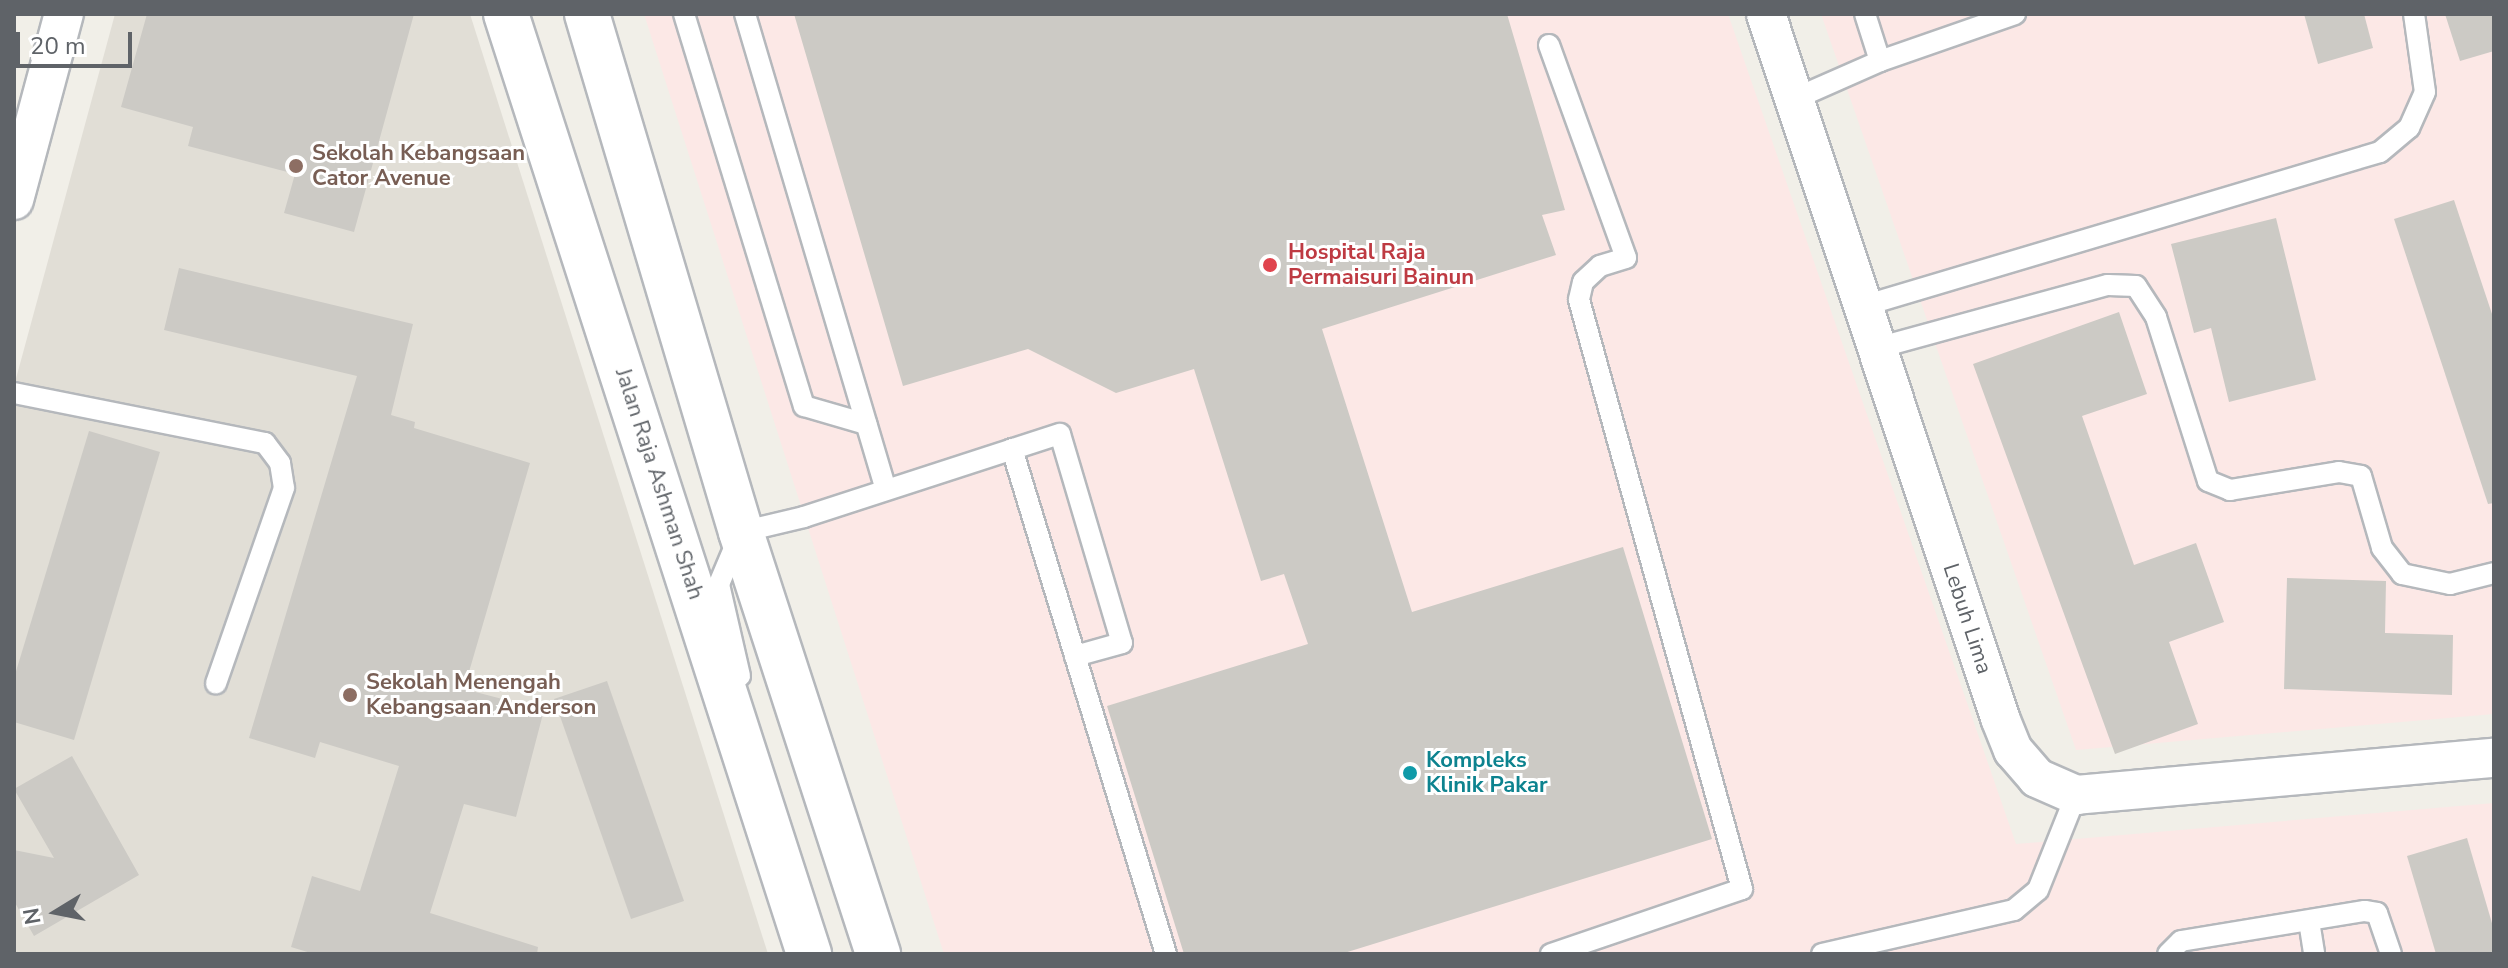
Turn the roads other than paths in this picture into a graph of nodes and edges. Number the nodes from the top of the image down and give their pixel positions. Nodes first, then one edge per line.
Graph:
1 (64, 14) edge
2 (506, 14) edge
3 (587, 14) edge
4 (684, 14) edge
5 (745, 14) edge
6 (1766, 14) edge
7 (1865, 14) edge
8 (2015, 14) edge
9 (2414, 14) edge
10 (1549, 45) dead end
11 (1880, 61) junction
12 (1794, 99) junction
13 (14, 200) edge
14 (1863, 306) junction
15 (1877, 348) junction
16 (14, 393) edge
17 (866, 424) junction
18 (1012, 449) junction
19 (885, 488) junction
20 (741, 532) junction
21 (2494, 573) edge
22 (1075, 656) junction
23 (216, 683) dead end
24 (2494, 758) edge
25 (2076, 795) junction
26 (783, 863) junction
27 (2309, 921) junction
28 (2226, 944) edge
29 (809, 954) edge
30 (878, 954) edge
31 (1166, 954) edge
32 (1551, 954) edge
33 (1822, 954) edge
34 (2168, 954) edge
35 (2314, 954) edge
36 (2391, 954) edge

1 - 13 street
2 - 26 main road, Jalan Raja Ashman Shah
3 - 20 main road
4 - 17 lane
5 - 17 lane
6 - 12 street, Lebuh Lima
7 - 11 lane
8 - 11 lane
9 - 14 lane
10 - 32 lane
11 - 12 lane
12 - 14 street, Lebuh Lima
14 - 15 street, Lebuh Lima
15 - 21 lane
15 - 25 street, Lebuh Lima
16 - 23 lane
17 - 19 lane
18 - 19 lane
18 - 22 lane
18 - 22 lane
19 - 20 lane
20 - 26 lane
20 - 30 main road
22 - 31 lane
24 - 25 street, Lebuh Lima
25 - 33 lane
26 - 29 main road, Jalan Raja Ashman Shah
27 - 28 lane
27 - 35 lane
27 - 36 lane
28 - 34 lane

